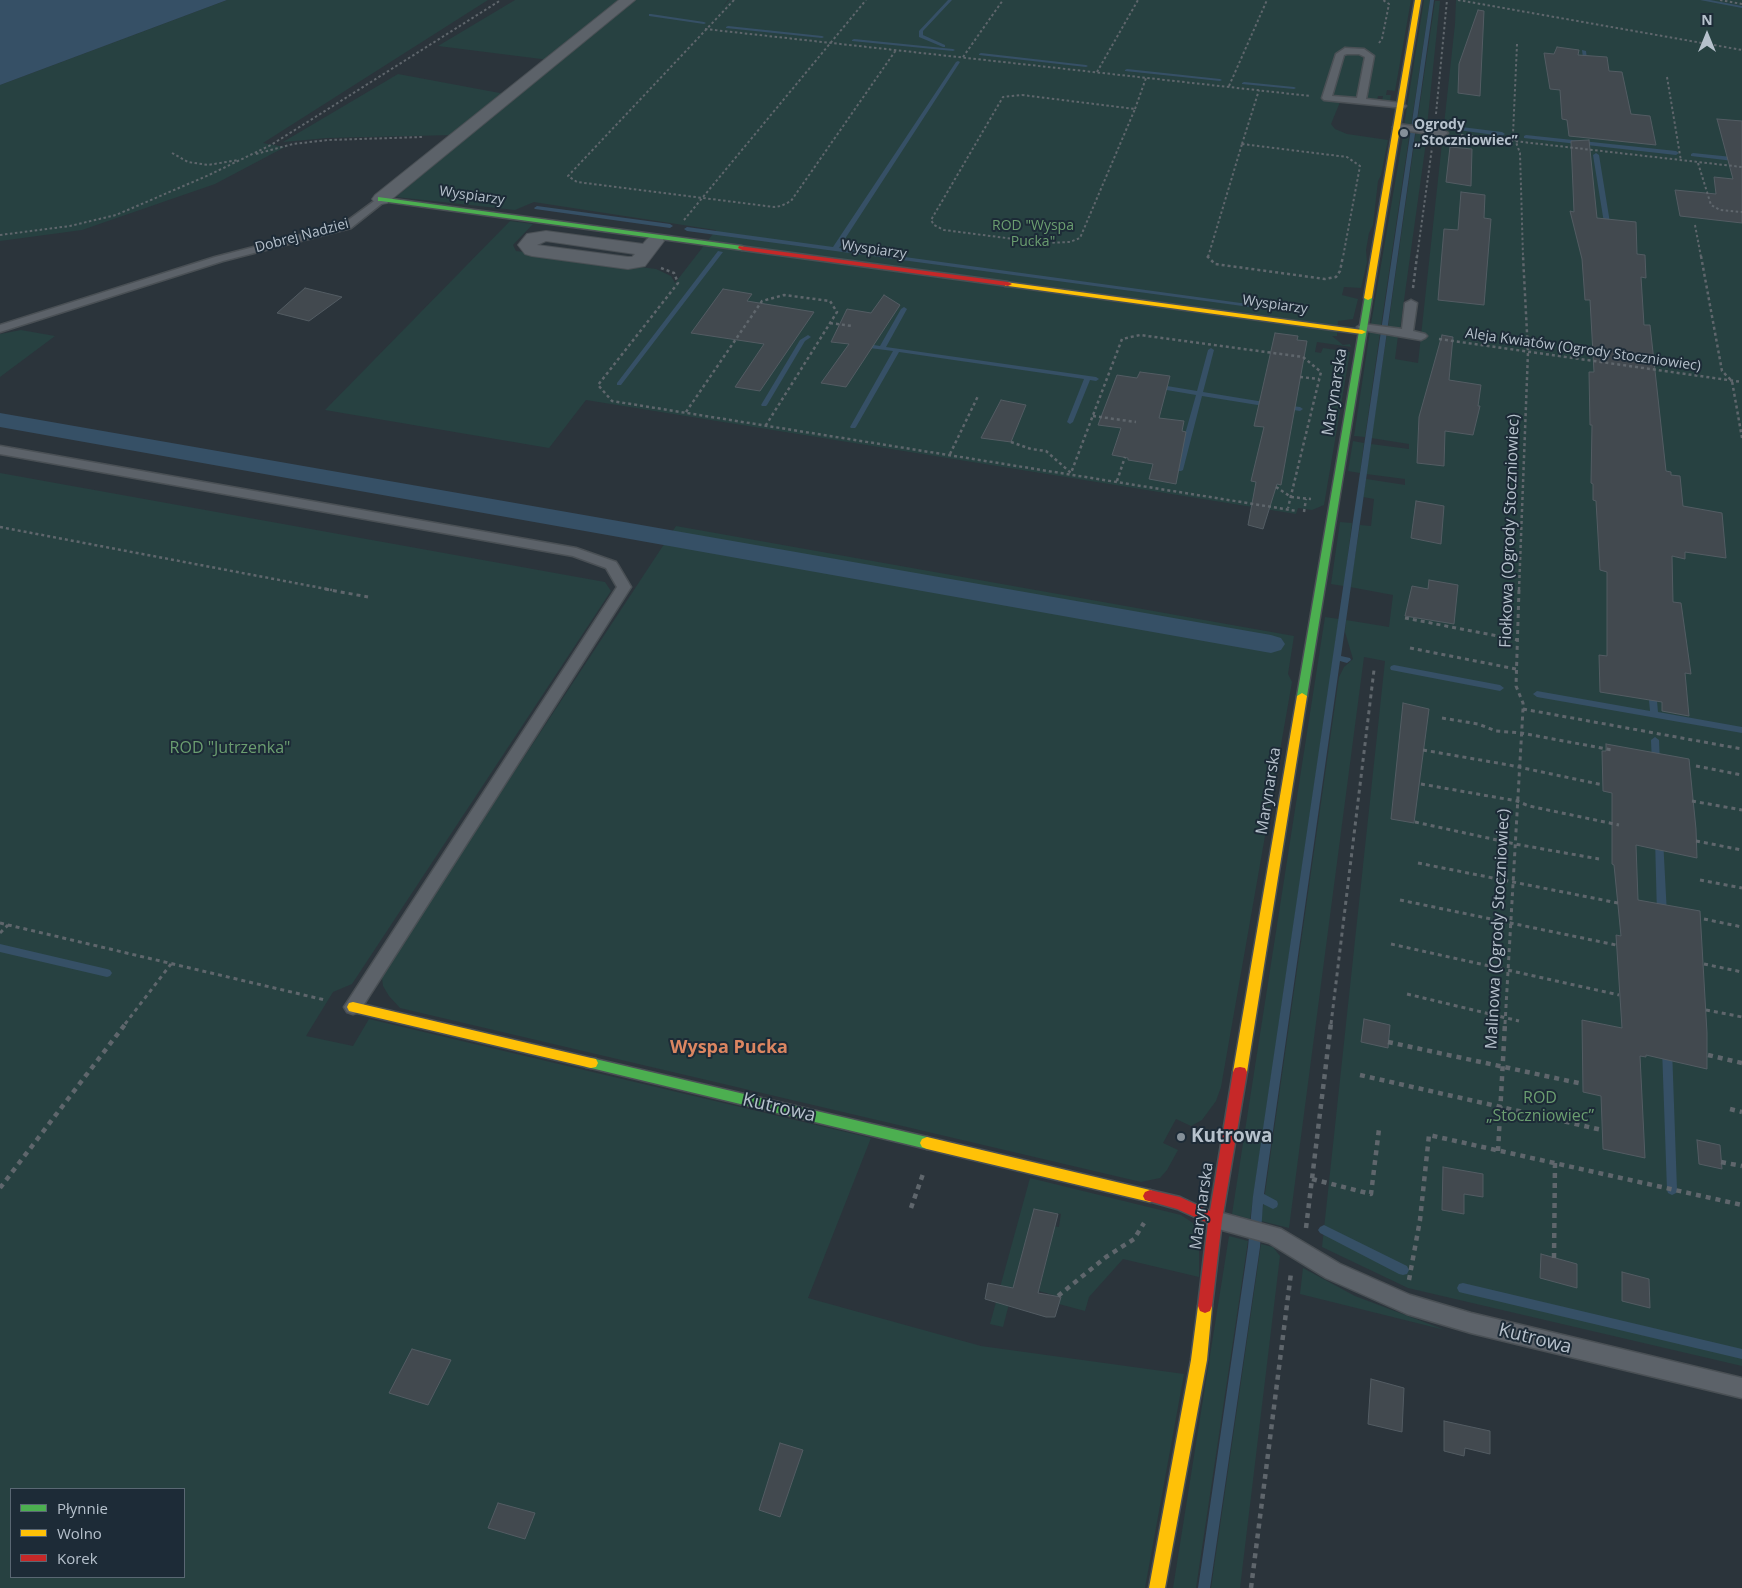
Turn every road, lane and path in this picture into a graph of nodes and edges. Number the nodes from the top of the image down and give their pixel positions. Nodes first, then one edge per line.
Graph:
1 (501, 0) edge
2 (628, 0) edge
3 (734, 0) edge
4 (866, 0) edge
5 (1003, 0) edge
6 (1138, 0) edge
7 (1267, 0) edge
8 (1418, 0) edge
9 (1458, 0) edge
10 (1720, 0) edge
11 (1442, 1) edge
12 (1447, 1) edge
13 (1462, 1) edge
14 (1742, 4) edge
15 (704, 29) junction
16 (830, 43) junction
17 (1517, 44) dead end
18 (896, 50) junction
19 (1742, 50) edge
20 (963, 57) junction
21 (1097, 72) junction
22 (1667, 76) dead end
23 (1146, 78) junction
24 (1229, 87) junction
25 (1258, 90) junction
26 (1327, 98) junction
27 (1361, 101) junction
28 (1401, 106) junction
29 (1136, 109) junction
30 (1402, 128) junction
31 (1439, 132) junction
32 (458, 137) junction
33 (1516, 142) junction
34 (1242, 144) junction
35 (172, 152) dead end
36 (247, 157) junction
37 (1681, 161) junction
38 (1698, 163) junction
39 (1742, 168) edge
40 (702, 198) junction
41 (381, 199) junction
42 (1742, 212) edge
43 (1695, 225) dead end
44 (0, 235) edge
45 (651, 250) junction
46 (1411, 304) joint
47 (830, 323) junction
48 (852, 326) dead end
49 (1365, 328) junction
50 (0, 329) edge
51 (1404, 333) junction
52 (1421, 336) joint
53 (1528, 352) junction
54 (1300, 377) dead end
55 (1319, 379) junction
56 (1732, 381) junction
57 (1742, 382) edge
58 (978, 396) dead end
59 (686, 412) junction
60 (1093, 416) junction
61 (1136, 422) dead end
62 (766, 425) junction
63 (1742, 438) edge
64 (1011, 442) dead end
65 (0, 450) edge
66 (950, 454) junction
67 (1125, 457) dead end
68 (1072, 473) junction
69 (1117, 481) junction
70 (1276, 486) dead end
71 (1291, 497) junction
72 (1300, 498) dead end
73 (1306, 499) dead end
74 (1288, 508) junction
75 (1297, 511) dead end
76 (1304, 512) dead end
77 (0, 527) edge
78 (368, 597) dead end
79 (1405, 618) dead end
80 (1518, 640) junction
81 (1410, 648) dead end
82 (1516, 669) junction
83 (1374, 670) dead end
84 (1522, 709) junction
85 (1442, 718) dead end
86 (1521, 733) junction
87 (1742, 749) edge
88 (1423, 750) dead end
89 (1612, 750) dead end
90 (1696, 766) dead end
91 (1519, 767) junction
92 (1742, 775) edge
93 (1421, 784) dead end
94 (1603, 785) dead end
95 (1517, 800) junction
96 (1692, 801) dead end
97 (1742, 810) edge
98 (1414, 822) dead end
99 (1619, 825) dead end
100 (1696, 840) dead end
101 (1515, 844) junction
102 (1742, 850) edge
103 (1598, 859) dead end
104 (1418, 863) dead end
105 (1700, 880) dead end
106 (1513, 882) junction
107 (1742, 888) edge
108 (1400, 900) dead end
109 (1618, 903) dead end
110 (1704, 920) dead end
111 (0, 923) edge
112 (8, 925) junction
113 (1510, 925) junction
114 (1742, 927) edge
115 (0, 933) edge
116 (1391, 944) dead end
117 (1616, 946) dead end
118 (170, 964) junction
119 (1704, 964) dead end
120 (1508, 970) junction
121 (1742, 972) edge
122 (1407, 994) dead end
123 (1619, 995) dead end
124 (328, 1001) dead end
125 (353, 1007) joint
126 (1706, 1010) dead end
127 (1742, 1017) edge
128 (1505, 1018) junction
129 (1519, 1021) dead end
130 (1388, 1042) dead end
131 (1708, 1055) dead end
132 (1742, 1062) edge
133 (1502, 1067) junction
134 (1360, 1075) dead end
135 (1583, 1084) dead end
136 (1500, 1107) junction
137 (1730, 1110) dead end
138 (1742, 1112) edge
139 (1379, 1129) dead end
140 (1602, 1130) dead end
141 (1498, 1150) junction
142 (926, 1162) dead end
143 (1722, 1162) dead end
144 (1555, 1163) junction
145 (1742, 1166) edge
146 (1312, 1179) junction
147 (0, 1188) edge
148 (1742, 1205) edge
149 (911, 1208) dead end
150 (1146, 1218) dead end
151 (1224, 1222) junction
152 (1295, 1246) junction
153 (1554, 1258) dead end
154 (1058, 1296) dead end
155 (1406, 1304) junction
156 (1742, 1388) edge
157 (1158, 1588) edge
158 (1251, 1588) edge

1 - 36 path
2 - 32 street, Dobrej Nadziei
3 - 15 path
4 - 16 path
5 - 20 path
6 - 21 path
7 - 24 path
8 - 28 street, Marynarska
9 - 13 path
10 - 14 path
11 - 12 path
12 - 31 path
13 - 19 path
15 - 16 path
15 - 40 path
16 - 18 path
16 - 40 path
17 - 33 path, Fiołkowa (Ogrody Stoczniowiec)
18 - 20 path
18 - 40 path
20 - 21 path
21 - 23 path
22 - 37 path
23 - 24 path
23 - 29 path
24 - 25 path
25 - 26 path
25 - 34 path
26 - 27 lane
26 - 27 lane
27 - 28 lane
28 - 30 street, Marynarska
29 - 29 path
30 - 31 lane
30 - 49 street, Marynarska
31 - 33 path
31 - 46 path
32 - 36 path
32 - 41 street, Dobrej Nadziei
33 - 37 path
33 - 53 path, Fiołkowa (Ogrody Stoczniowiec)
34 - 34 path
35 - 36 path
36 - 44 path
37 - 38 path
38 - 39 path
38 - 42 path
40 - 45 path
41 - 45 street, Wyspiarzy
41 - 50 lane, Dobrej Nadziei
43 - 56 path
45 - 45 street
45 - 49 street, Wyspiarzy
45 - 59 path
46 - 51 lane
47 - 48 path
47 - 59 path
47 - 62 path
49 - 51 lane
49 - 151 street, Marynarska
51 - 52 lane
52 - 53 path, Aleja Kwiatów (Ogrody Stoczniowiec)
53 - 56 path, Aleja Kwiatów (Ogrody Stoczniowiec)
53 - 80 path, Fiołkowa (Ogrody Stoczniowiec)
54 - 55 path
55 - 60 path
55 - 71 path
56 - 57 path, Aleja Kwiatów (Ogrody Stoczniowiec)
56 - 63 path
58 - 66 path
59 - 62 path
60 - 61 path
60 - 68 path
62 - 66 path
64 - 68 path
65 - 125 lane
66 - 68 path
67 - 69 path
68 - 69 path
69 - 74 path
70 - 71 path
71 - 72 path
71 - 74 path
73 - 76 path
74 - 75 path
77 - 78 path
79 - 80 path
80 - 82 path, Fiołkowa (Ogrody Stoczniowiec)
81 - 82 path
82 - 84 path, Fiołkowa (Ogrody Stoczniowiec)
83 - 146 path
84 - 86 path, Malinowa (Ogrody Stoczniowiec)
84 - 87 path
85 - 86 path
86 - 89 path
86 - 91 path, Malinowa (Ogrody Stoczniowiec)
88 - 91 path
90 - 92 path
91 - 94 path
91 - 95 path, Malinowa (Ogrody Stoczniowiec)
93 - 95 path
95 - 99 path
95 - 101 path, Malinowa (Ogrody Stoczniowiec)
96 - 97 path
98 - 101 path
100 - 102 path
101 - 103 path
101 - 106 path, Malinowa (Ogrody Stoczniowiec)
104 - 106 path
105 - 107 path
106 - 109 path
106 - 113 path, Malinowa (Ogrody Stoczniowiec)
108 - 113 path
110 - 114 path
111 - 112 path
112 - 115 path
112 - 118 path
113 - 117 path
113 - 120 path, Malinowa (Ogrody Stoczniowiec)
116 - 120 path
118 - 124 path
118 - 147 path
119 - 121 path
120 - 123 path
120 - 128 path, Malinowa (Ogrody Stoczniowiec)
122 - 128 path
125 - 151 street, Kutrowa
126 - 127 path
128 - 129 path
128 - 133 path, Malinowa (Ogrody Stoczniowiec)
130 - 133 path
131 - 132 path
133 - 135 path
133 - 136 path, Malinowa (Ogrody Stoczniowiec)
134 - 136 path
136 - 140 path
136 - 141 path, Malinowa (Ogrody Stoczniowiec)
137 - 138 path
139 - 146 path
141 - 144 path
141 - 155 path
142 - 149 path
143 - 145 path
144 - 148 path
144 - 153 path
146 - 152 path
150 - 154 path
151 - 152 lane, Kutrowa
151 - 157 street, Marynarska
152 - 155 lane, Kutrowa
152 - 158 path
155 - 156 lane, Kutrowa

